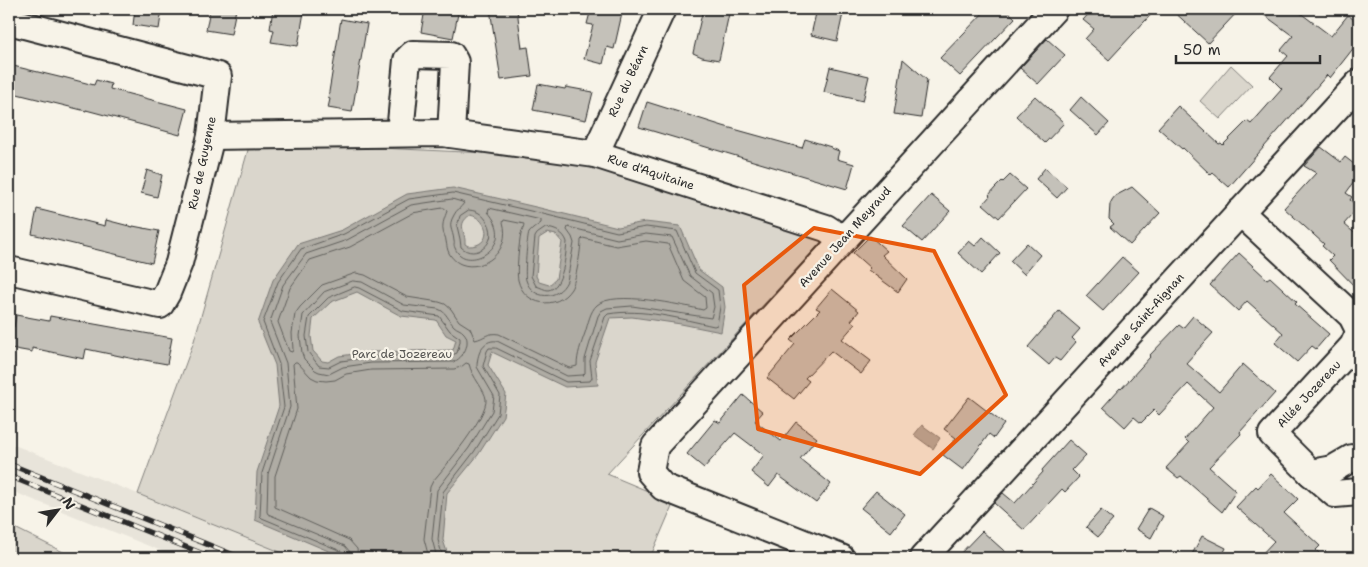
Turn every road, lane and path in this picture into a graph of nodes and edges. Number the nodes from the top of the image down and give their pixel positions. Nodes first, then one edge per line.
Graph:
1 (662, 9) edge
2 (1054, 9) edge
3 (9, 21) edge
4 (1359, 83) edge
5 (400, 133) junction
6 (450, 134) junction
7 (211, 136) junction
8 (595, 154) junction
9 (1240, 212) junction
10 (843, 239) junction
11 (9, 270) edge
12 (1359, 331) edge
13 (1359, 457) edge
14 (1311, 473) junction
15 (1359, 492) edge
16 (840, 558) edge
17 (923, 558) edge

1 - 8 street, Rue du Béarn
2 - 10 street, Avenue Jean Meyraud
3 - 7 street, Rue de Guyenne
4 - 9 street, Avenue Saint-Aignan
5 - 6 street, Rue d'Aquitaine
5 - 6 street
5 - 7 street, Rue d'Aquitaine
6 - 8 street, Rue d'Aquitaine
7 - 11 street, Rue de Guyenne
8 - 10 street, Rue d'Aquitaine
9 - 12 street, Allée Jozereau
9 - 17 street, Avenue Saint-Aignan
10 - 16 street, Avenue Jean Meyraud
12 - 14 street, Allée Jozereau
13 - 14 street
14 - 15 street, Allée Jozereau

